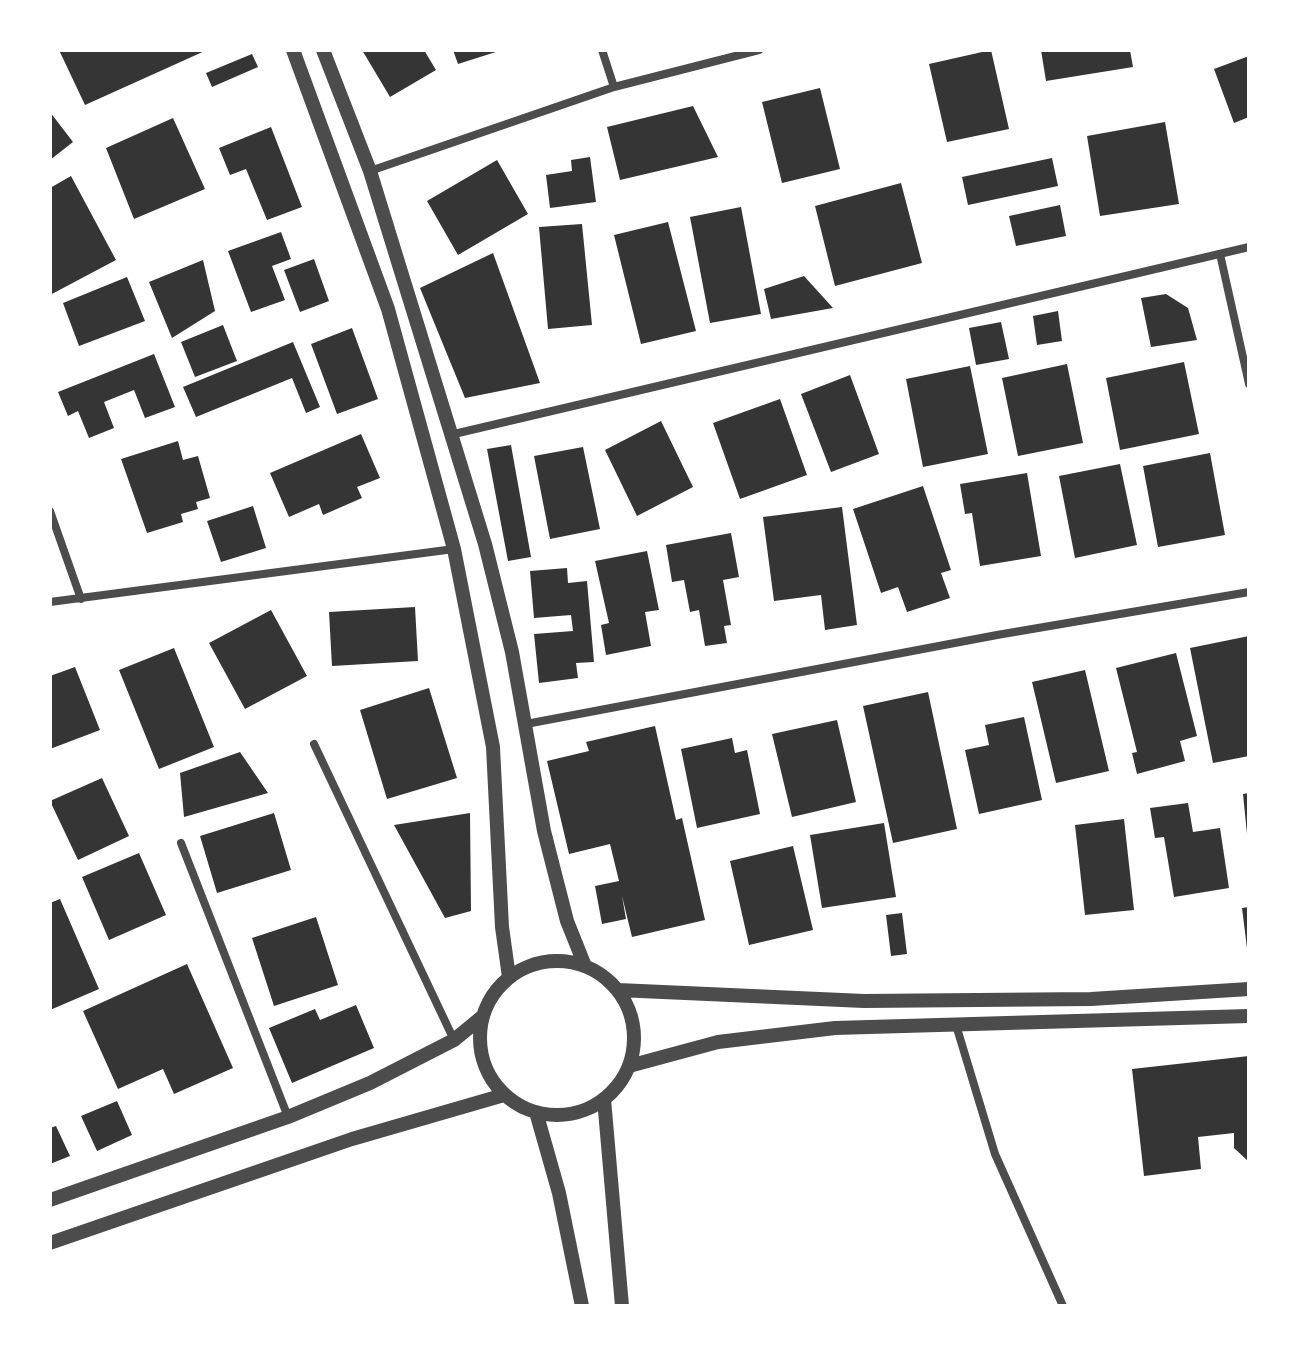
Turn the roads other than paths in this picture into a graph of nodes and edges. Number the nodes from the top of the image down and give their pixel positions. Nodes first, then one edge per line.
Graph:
1 (293, 50) edge
2 (323, 50) edge
3 (602, 50) edge
4 (759, 50) edge
5 (614, 87) junction
6 (370, 171) junction
7 (1249, 247) edge
8 (1220, 254) junction
9 (1249, 384) edge
10 (454, 434) junction
11 (50, 511) edge
12 (454, 549) junction
13 (1249, 592) edge
14 (81, 599) junction
15 (50, 602) edge
16 (526, 724) junction
17 (314, 744) dead end
18 (181, 843) dead end
19 (585, 966) junction
20 (509, 977) junction
21 (1249, 989) edge
22 (618, 990) junction
23 (1249, 1016) edge
24 (482, 1017) junction
25 (956, 1025) junction
26 (454, 1040) junction
27 (629, 1066) junction
28 (504, 1095) junction
29 (604, 1099) junction
30 (536, 1112) junction
31 (288, 1117) junction
32 (50, 1200) edge
33 (50, 1243) edge
34 (582, 1306) edge
35 (622, 1306) edge
36 (1063, 1306) edge

1 - 12 street
2 - 6 street
3 - 5 street
4 - 5 street
5 - 6 street
6 - 10 street
7 - 8 street
8 - 9 street
8 - 10 street
10 - 16 street
11 - 14 street
12 - 14 street
12 - 20 street
13 - 16 street
14 - 15 street
16 - 19 street
17 - 26 street
18 - 31 street
19 - 20 street
19 - 22 street
20 - 24 street
21 - 22 street
22 - 27 street
23 - 25 street
24 - 26 street
24 - 28 street
25 - 27 street
25 - 36 street
26 - 31 street
27 - 29 street
28 - 30 street
28 - 33 street
29 - 30 street
29 - 35 street
30 - 34 street
31 - 32 street

